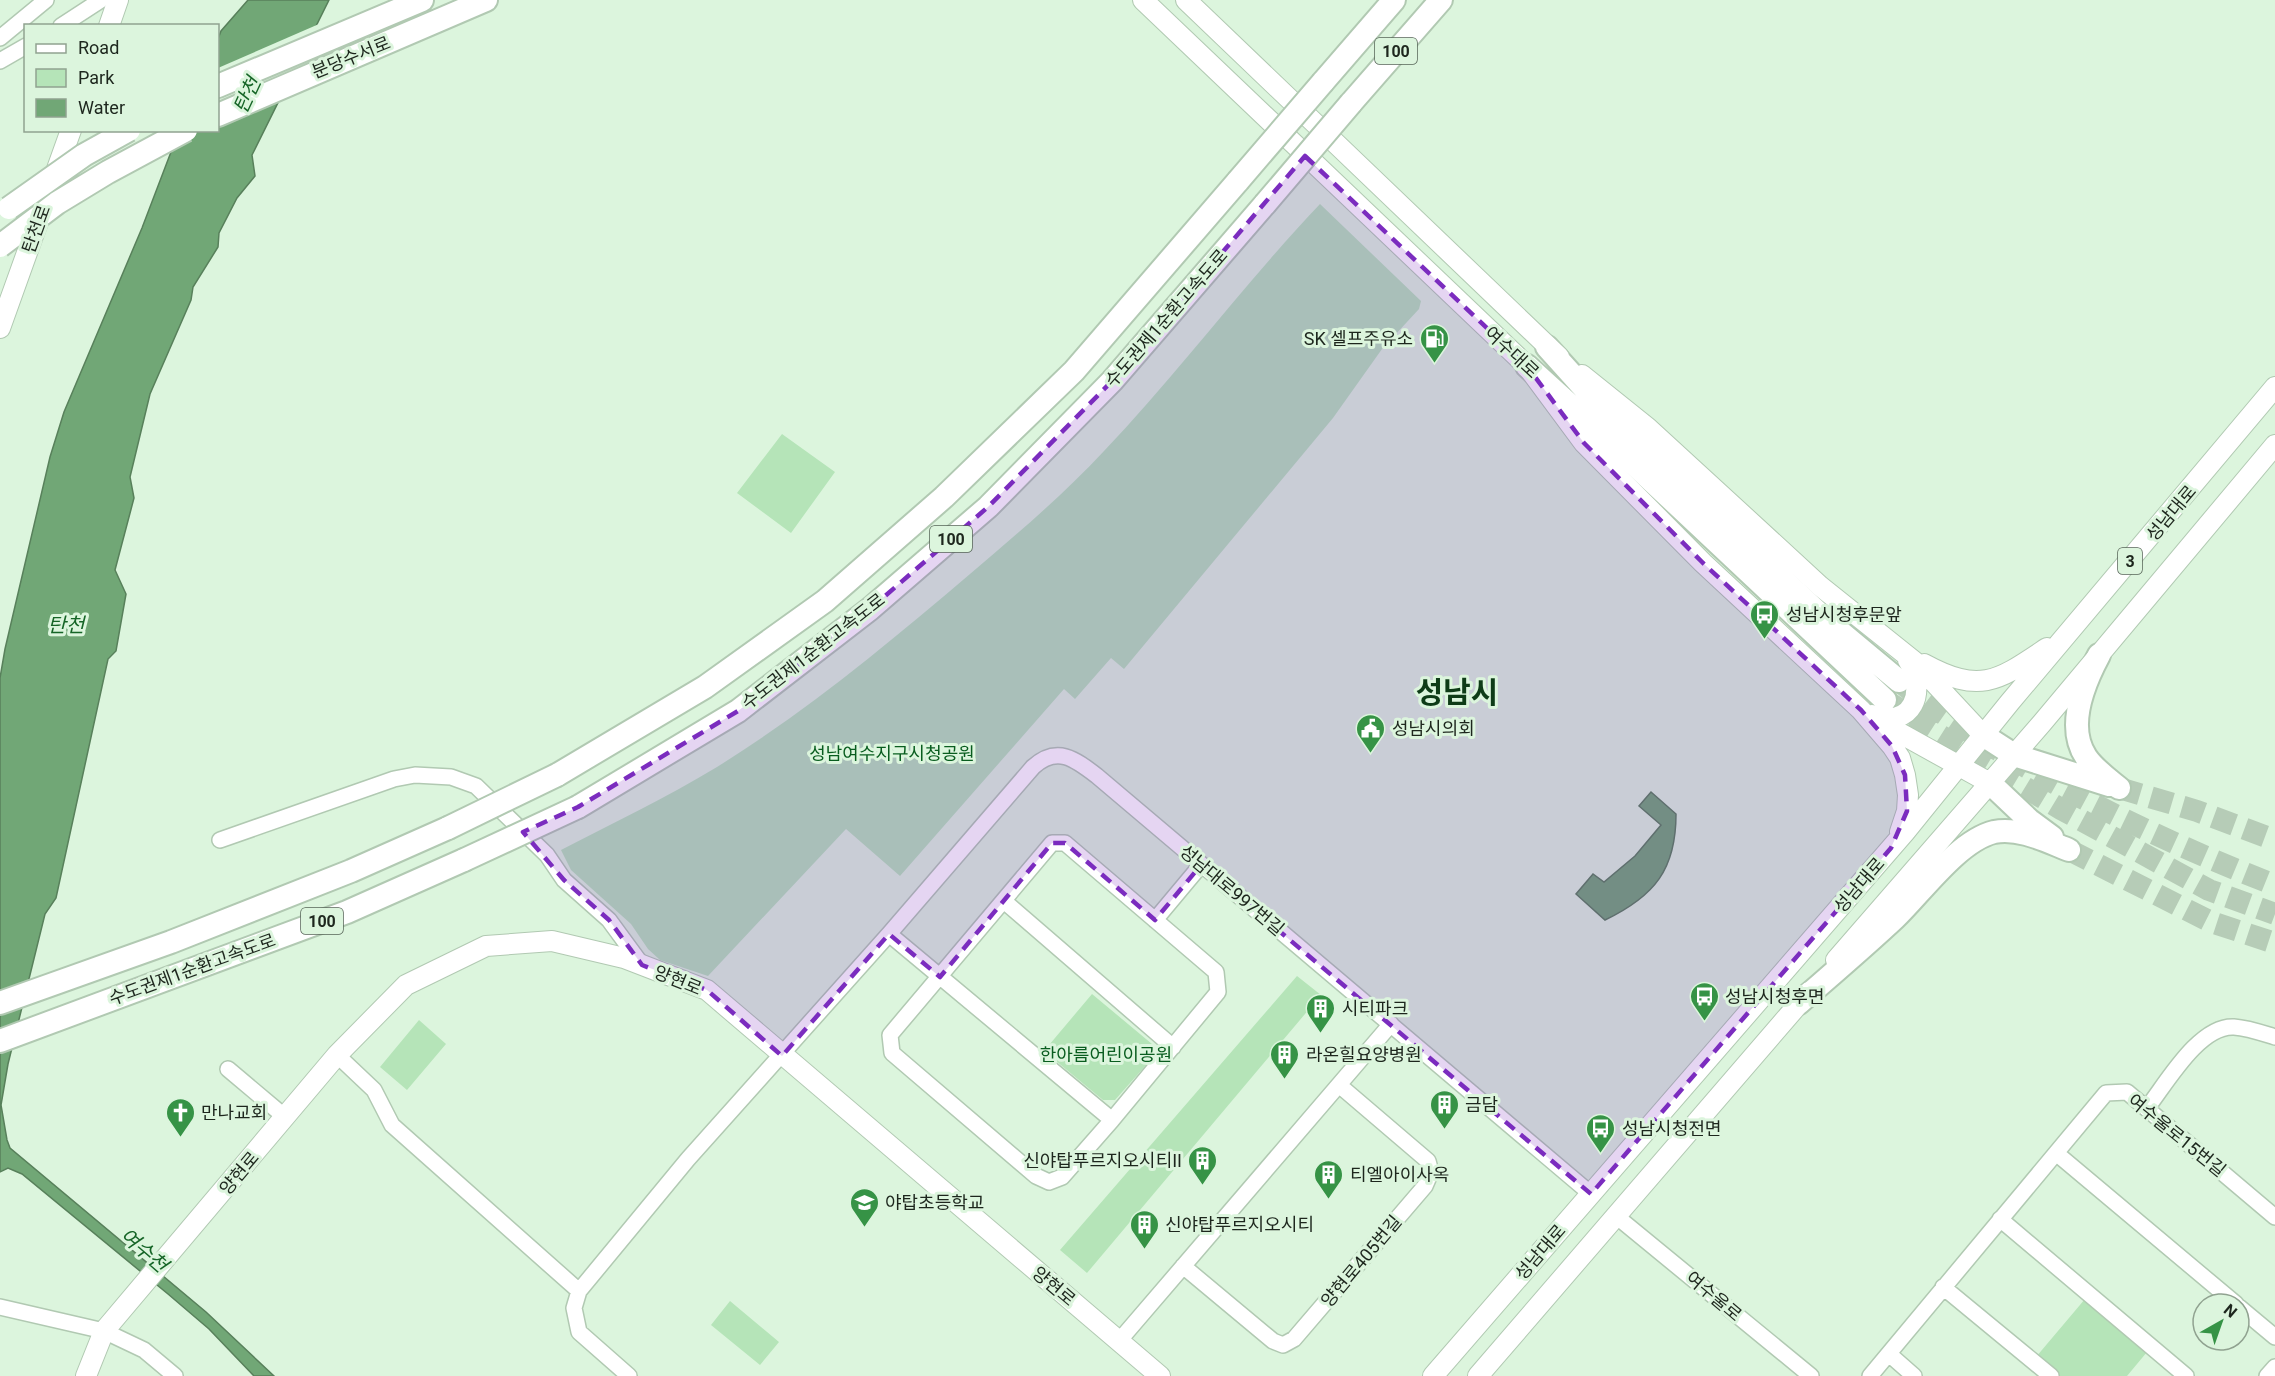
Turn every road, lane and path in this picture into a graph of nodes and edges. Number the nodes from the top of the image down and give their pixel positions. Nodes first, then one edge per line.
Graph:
1 (46, 0) edge
2 (101, 0) edge
3 (118, 0) edge
4 (422, 0) edge
5 (486, 0) edge
6 (1143, 0) edge
7 (1186, 0) edge
8 (1394, 0) edge
9 (1441, 0) edge
10 (63, 24) edge
11 (110, 24) edge
12 (0, 38) edge
13 (24, 47) edge
14 (0, 60) edge
15 (219, 86) edge
16 (219, 115) edge
17 (70, 132) edge
18 (125, 132) edge
19 (182, 132) edge
20 (5, 212) edge
21 (0, 246) edge
22 (0, 328) edge
23 (1547, 347) junction
24 (1527, 366) junction
25 (2275, 387) edge
26 (2275, 445) edge
27 (2067, 635) junction
28 (1901, 650) junction
29 (2099, 655) junction
30 (1899, 681) tunnel mouth
31 (1885, 700) tunnel mouth
32 (1861, 710) junction
33 (1983, 735) junction
34 (2014, 755) junction
35 (1960, 765) junction
36 (1990, 783) junction
37 (220, 840) dead end
38 (1891, 848) junction
39 (1201, 864) junction
40 (1004, 901) junction
41 (1155, 920) junction
42 (889, 934) junction
43 (642, 965) junction
44 (940, 977) junction
45 (0, 1003) edge
46 (1799, 1003) junction
47 (1391, 1024) junction
48 (2275, 1037) edge
49 (0, 1041) edge
50 (1173, 1047) junction
51 (337, 1055) junction
52 (782, 1056) junction
53 (228, 1069) dead end
54 (1339, 1085) junction
55 (2147, 1108) junction
56 (285, 1117) junction
57 (1112, 1120) junction
58 (2056, 1153) junction
59 (1591, 1194) junction
60 (1616, 1216) junction
61 (2275, 1217) edge
62 (2000, 1219) junction
63 (1183, 1266) junction
64 (1943, 1287) junction
65 (579, 1291) junction
66 (2222, 1292) edge
67 (0, 1307) edge
68 (2251, 1317) edge
69 (105, 1331) junction
70 (2275, 1337) edge
71 (1119, 1341) junction
72 (1889, 1354) junction
73 (2275, 1367) edge
74 (86, 1376) edge
75 (175, 1376) edge
76 (629, 1376) edge
77 (1159, 1376) edge
78 (1433, 1376) edge
79 (1478, 1376) edge
80 (1811, 1376) edge
81 (1870, 1376) edge
82 (1914, 1376) edge
83 (2050, 1376) edge
84 (2186, 1376) edge
85 (2267, 1376) edge

1 - 12 street
2 - 10 street
3 - 11 main road
4 - 15 highway, 분당수서로
5 - 16 highway, 분당수서로
6 - 24 main road, 여수대로
7 - 23 main road, 여수대로
8 - 45 highway, 수도권제1순환고속도로 / 100, bridge
9 - 49 highway, 수도권제1순환고속도로 / 100, bridge
13 - 14 street
17 - 22 main road, 탄천로
18 - 20 highway, bridge
19 - 21 highway, bridge
23 - 28 main road
23 - 30 highway, 여수대로
24 - 31 highway, 여수대로
24 - 32 main road
25 - 27 main road, 성남대로 / 3
26 - 29 main road, 성남대로 / 3
27 - 28 main road
27 - 33 main road, 성남대로 / 3
28 - 32 main road
28 - 33 main road
29 - 34 main road, 성남대로 / 3
29 - 34 highway
32 - 35 main road
32 - 38 main road
33 - 34 highway
33 - 35 main road, 성남대로 / 3
34 - 36 main road, 성남대로 / 3
35 - 36 main road
35 - 38 main road, 성남대로
36 - 46 main road, 성남대로
36 - 46 highway
37 - 43 street
38 - 59 main road, 성남대로
39 - 41 street
39 - 42 street, 성남대로997번길
39 - 47 street, 성남대로997번길
40 - 41 street
40 - 44 street
40 - 50 street
41 - 50 street
42 - 44 street
42 - 52 street, 성남대로997번길
43 - 51 main road, 양현로
43 - 52 main road, 양현로
44 - 57 street
44 - 57 street
46 - 60 main road, 성남대로
47 - 54 street
47 - 59 street, 성남대로997번길
48 - 55 street
50 - 57 street
51 - 56 main road, 양현로
51 - 65 street
52 - 65 street, 성남대로997번길
52 - 71 main road, 양현로
53 - 56 street
54 - 63 street
54 - 63 street, 양현로405번길
55 - 58 street, 여수울로15번길
55 - 61 street, 여수울로15번길
56 - 69 main road, 양현로
58 - 62 street, 여수울로15번길
58 - 66 street
59 - 78 main road, 성남대로
60 - 79 main road, 성남대로
60 - 80 street, 여수울로
62 - 64 street, 여수울로15번길
62 - 84 street
63 - 71 street
64 - 72 street, 여수울로15번길
64 - 83 street
65 - 76 street
67 - 69 street
68 - 70 street
69 - 74 main road
69 - 75 street
71 - 77 main road, 양현로
72 - 81 street, 여수울로15번길
72 - 82 street
73 - 85 street

